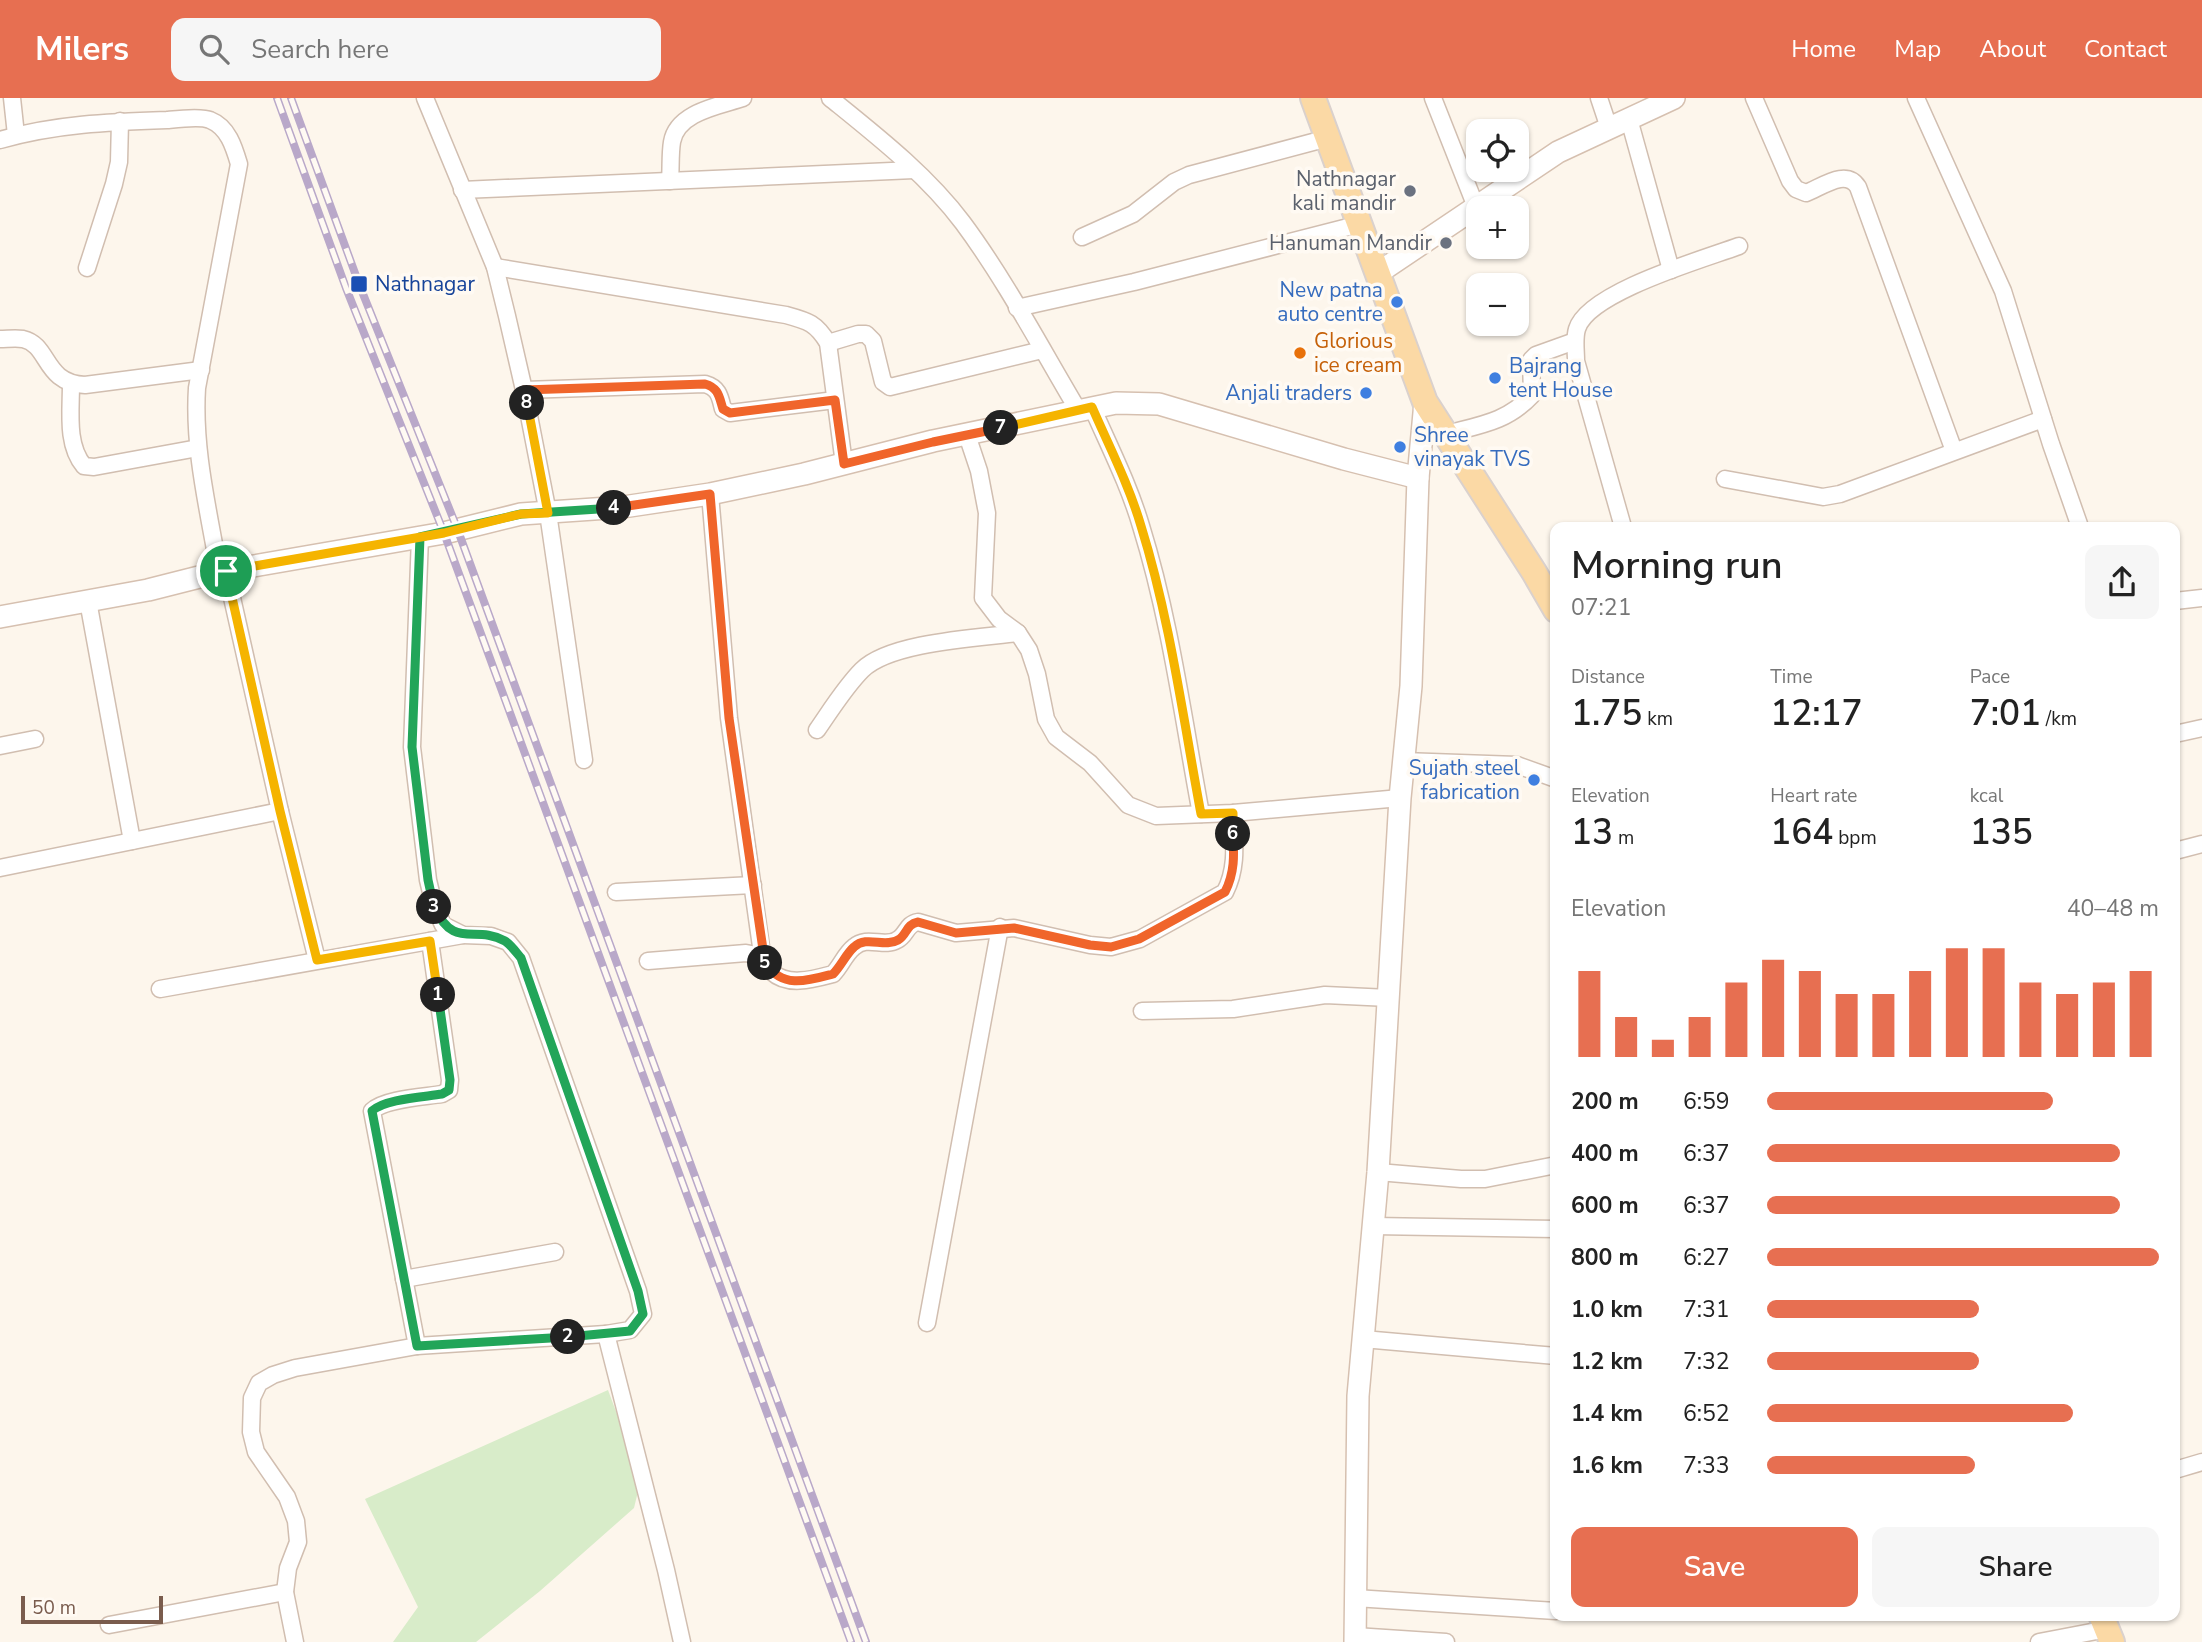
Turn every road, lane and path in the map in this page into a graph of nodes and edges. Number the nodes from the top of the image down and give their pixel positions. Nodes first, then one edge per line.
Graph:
1 (12, 98) edge
2 (425, 98) edge
3 (743, 98) edge
4 (830, 98) edge
5 (1314, 98) edge
6 (1433, 98) edge
7 (1599, 98) edge
8 (1672, 98) edge
9 (1754, 98) edge
10 (1916, 98) edge
11 (1629, 118) junction
12 (120, 121) junction
13 (1609, 128) junction
14 (8, 138) edge
15 (1328, 138) junction
16 (914, 170) junction
17 (670, 181) junction
18 (461, 190) junction
19 (1472, 196) edge
20 (1491, 196) edge
21 (1466, 213) edge
22 (1360, 224) junction
23 (1083, 237) dead end
24 (1739, 246) dead end
25 (495, 267) junction
26 (87, 268) dead end
27 (1671, 270) junction
28 (1378, 272) junction
29 (1017, 308) junction
30 (0, 339) edge
31 (1575, 341) junction
32 (828, 343) junction
33 (1042, 350) junction
34 (201, 370) junction
35 (71, 384) junction
36 (524, 390) junction
37 (835, 400) junction
38 (1425, 402) junction
39 (1085, 409) junction
40 (2043, 419) junction
41 (1446, 434) junction
42 (967, 435) junction
43 (198, 448) junction
44 (1954, 451) junction
45 (844, 464) junction
46 (1418, 478) junction
47 (1725, 479) dead end
48 (710, 494) junction
49 (548, 513) junction
50 (1622, 522) edge
51 (2078, 522) edge
52 (420, 537) junction
53 (223, 572) junction
54 (2202, 598) edge
55 (1550, 600) edge
56 (2180, 600) edge
57 (88, 601) junction
58 (0, 617) edge
59 (1018, 633) junction
60 (2202, 728) edge
61 (817, 730) dead end
62 (2180, 733) edge
63 (35, 739) dead end
64 (0, 746) edge
65 (584, 761) dead end
66 (1403, 761) junction
67 (1550, 777) edge
68 (1400, 798) junction
69 (280, 811) junction
70 (1233, 813) junction
71 (1201, 814) junction
72 (132, 841) junction
73 (2202, 844) edge
74 (2180, 850) edge
75 (0, 868) edge
76 (753, 885) junction
77 (616, 892) dead end
78 (1000, 928) junction
79 (463, 935) junction
80 (430, 941) junction
81 (317, 960) junction
82 (648, 961) dead end
83 (763, 961) junction
84 (160, 989) dead end
85 (1389, 998) junction
86 (1142, 1011) dead end
87 (1550, 1166) edge
88 (1378, 1172) junction
89 (1373, 1226) junction
90 (1550, 1229) edge
91 (555, 1252) dead end
92 (404, 1279) junction
93 (927, 1323) dead end
94 (606, 1335) junction
95 (1363, 1339) junction
96 (417, 1346) junction
97 (1550, 1355) edge
98 (2202, 1462) edge
99 (2180, 1469) edge
100 (285, 1592) junction
101 (1355, 1598) junction
102 (1550, 1611) edge
103 (109, 1625) dead end
104 (2106, 1629) edge
105 (1355, 1639) edge
106 (295, 1642) edge
107 (682, 1642) edge
108 (1446, 1642) edge
109 (2039, 1642) edge

1 - 14 street
2 - 18 street
3 - 17 street
4 - 16 street
5 - 15 main road
6 - 19 street
7 - 13 street
8 - 11 street
9 - 44 street
10 - 40 street
11 - 13 street
11 - 27 street
12 - 14 street
12 - 26 street
12 - 34 street
13 - 20 street
15 - 22 main road
15 - 23 street
16 - 17 street
16 - 29 street
17 - 18 street
18 - 25 street
21 - 28 street
22 - 28 main road
22 - 29 street
24 - 27 street
25 - 32 street
25 - 36 street
27 - 31 street
28 - 38 main road
29 - 33 street
30 - 35 street
31 - 41 street
31 - 50 street
32 - 33 street
32 - 37 street
33 - 39 street
34 - 35 street
34 - 43 street
35 - 43 street
36 - 37 street
36 - 49 street
37 - 45 street
38 - 41 main road
38 - 46 street
39 - 42 street
39 - 46 street
39 - 71 street
40 - 44 street
40 - 51 street
41 - 55 main road
42 - 45 street
42 - 59 street
43 - 53 street
44 - 47 street
45 - 48 street
46 - 66 street
48 - 49 street
48 - 76 street
49 - 52 street
49 - 65 street
52 - 53 street
52 - 79 street
53 - 57 street
53 - 69 street
54 - 56 street
57 - 58 street
57 - 72 street
59 - 61 street
59 - 71 street
60 - 62 street
63 - 64 street
66 - 67 street
66 - 68 street
68 - 70 street
68 - 85 street
69 - 72 street
69 - 81 street
70 - 71 street
70 - 78 street
72 - 75 street
73 - 74 street
76 - 77 street
76 - 83 street
78 - 83 street
78 - 93 street
79 - 80 street
79 - 94 street
80 - 81 street
80 - 92 street
81 - 84 street
82 - 83 street
85 - 86 street
85 - 88 street
87 - 88 street
88 - 89 street
89 - 90 street
89 - 95 street
91 - 92 street
92 - 96 street
94 - 96 street
94 - 107 street
95 - 97 street
95 - 101 street
96 - 100 street
98 - 99 street
100 - 103 street
100 - 106 street
101 - 102 street
101 - 105 street
104 - 109 street
105 - 108 street

